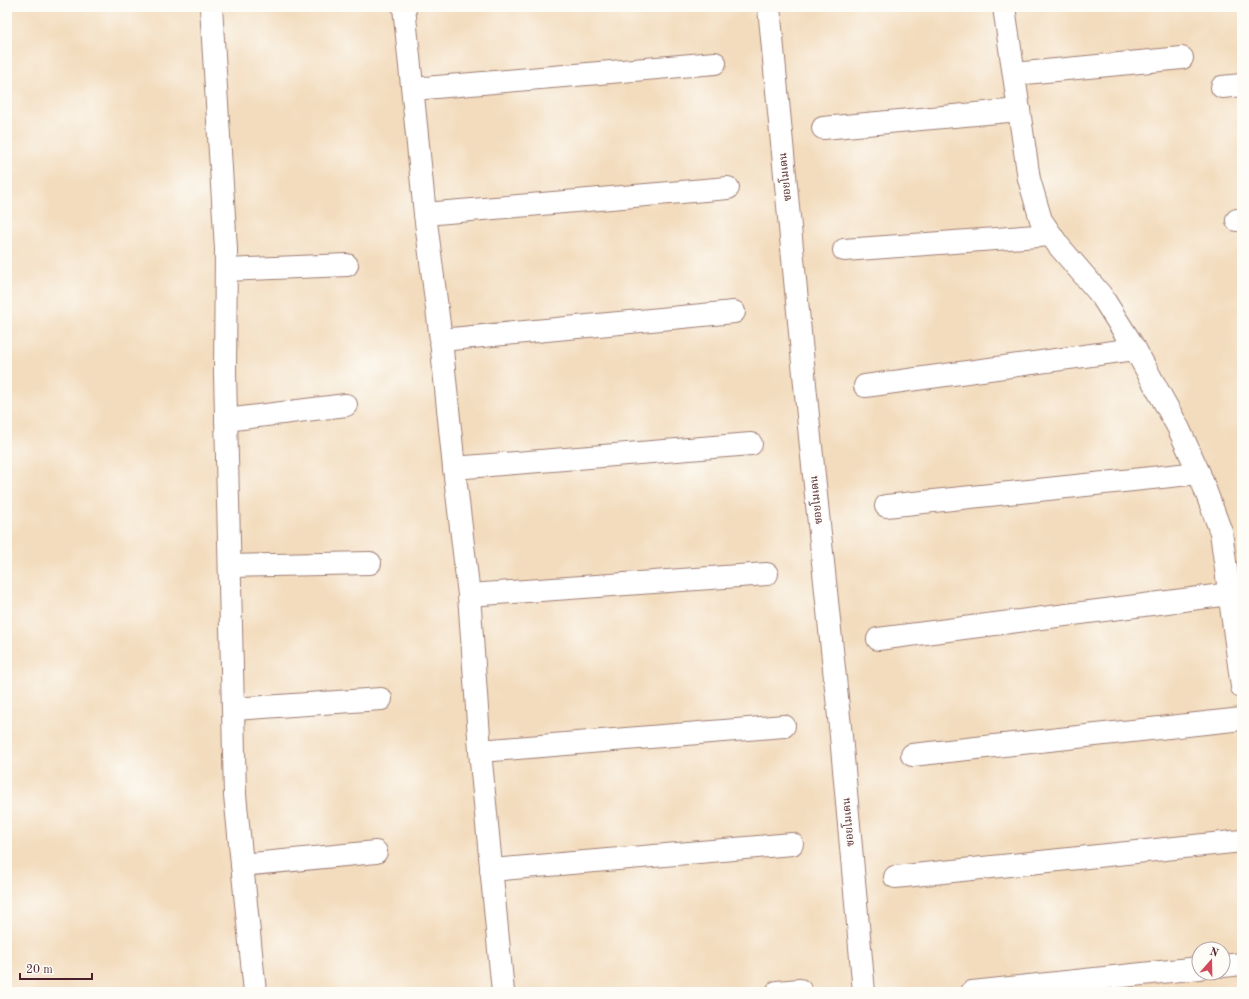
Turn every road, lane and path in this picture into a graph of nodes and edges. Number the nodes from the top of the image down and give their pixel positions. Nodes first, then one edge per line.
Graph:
1 (211, 7) edge
2 (404, 7) edge
3 (769, 7) edge
4 (1004, 7) edge
5 (1182, 58) dead end
6 (715, 63) dead end
7 (1014, 74) junction
8 (413, 89) junction
9 (1019, 110) junction
10 (823, 128) dead end
11 (728, 188) dead end
12 (425, 214) junction
13 (1051, 235) junction
14 (844, 250) dead end
15 (347, 265) dead end
16 (226, 270) junction
17 (734, 312) dead end
18 (442, 340) junction
19 (1135, 349) junction
20 (865, 386) dead end
21 (346, 405) dead end
22 (226, 420) junction
23 (751, 444) dead end
24 (454, 468) junction
25 (1199, 474) junction
26 (886, 506) dead end
27 (370, 563) dead end
28 (230, 566) junction
29 (767, 574) dead end
30 (1230, 594) junction
31 (469, 595) junction
32 (878, 639) dead end
33 (1242, 687) edge
34 (381, 699) dead end
35 (233, 709) junction
36 (1242, 719) edge
37 (784, 726) dead end
38 (480, 751) junction
39 (912, 755) dead end
40 (1242, 841) edge
41 (792, 844) dead end
42 (376, 852) dead end
43 (242, 865) junction
44 (491, 870) junction
45 (894, 877) dead end
46 (1242, 964) edge
47 (1231, 965) edge
48 (1191, 969) edge
49 (800, 990) dead end
50 (255, 992) edge
51 (503, 992) edge
52 (777, 992) edge
53 (864, 992) edge
54 (972, 992) edge

1 - 16 street
2 - 8 street
3 - 53 street, ซอยโมเดน
4 - 7 street
5 - 7 street
6 - 8 street
7 - 9 street
8 - 12 street
9 - 10 street
9 - 13 street
11 - 12 street
12 - 18 street
13 - 14 street
13 - 19 street
15 - 16 street
16 - 22 street
17 - 18 street
18 - 24 street
19 - 20 street
19 - 25 street
21 - 22 street
22 - 28 street
23 - 24 street
24 - 31 street
25 - 26 street
25 - 30 street
27 - 28 street
28 - 35 street
29 - 31 street
30 - 32 street
30 - 33 street
31 - 38 street
34 - 35 street
35 - 43 street
36 - 39 street
37 - 38 street
38 - 44 street
40 - 45 street
41 - 44 street
42 - 43 street
43 - 50 street
44 - 51 street
46 - 47 street
48 - 54 street
49 - 52 street

